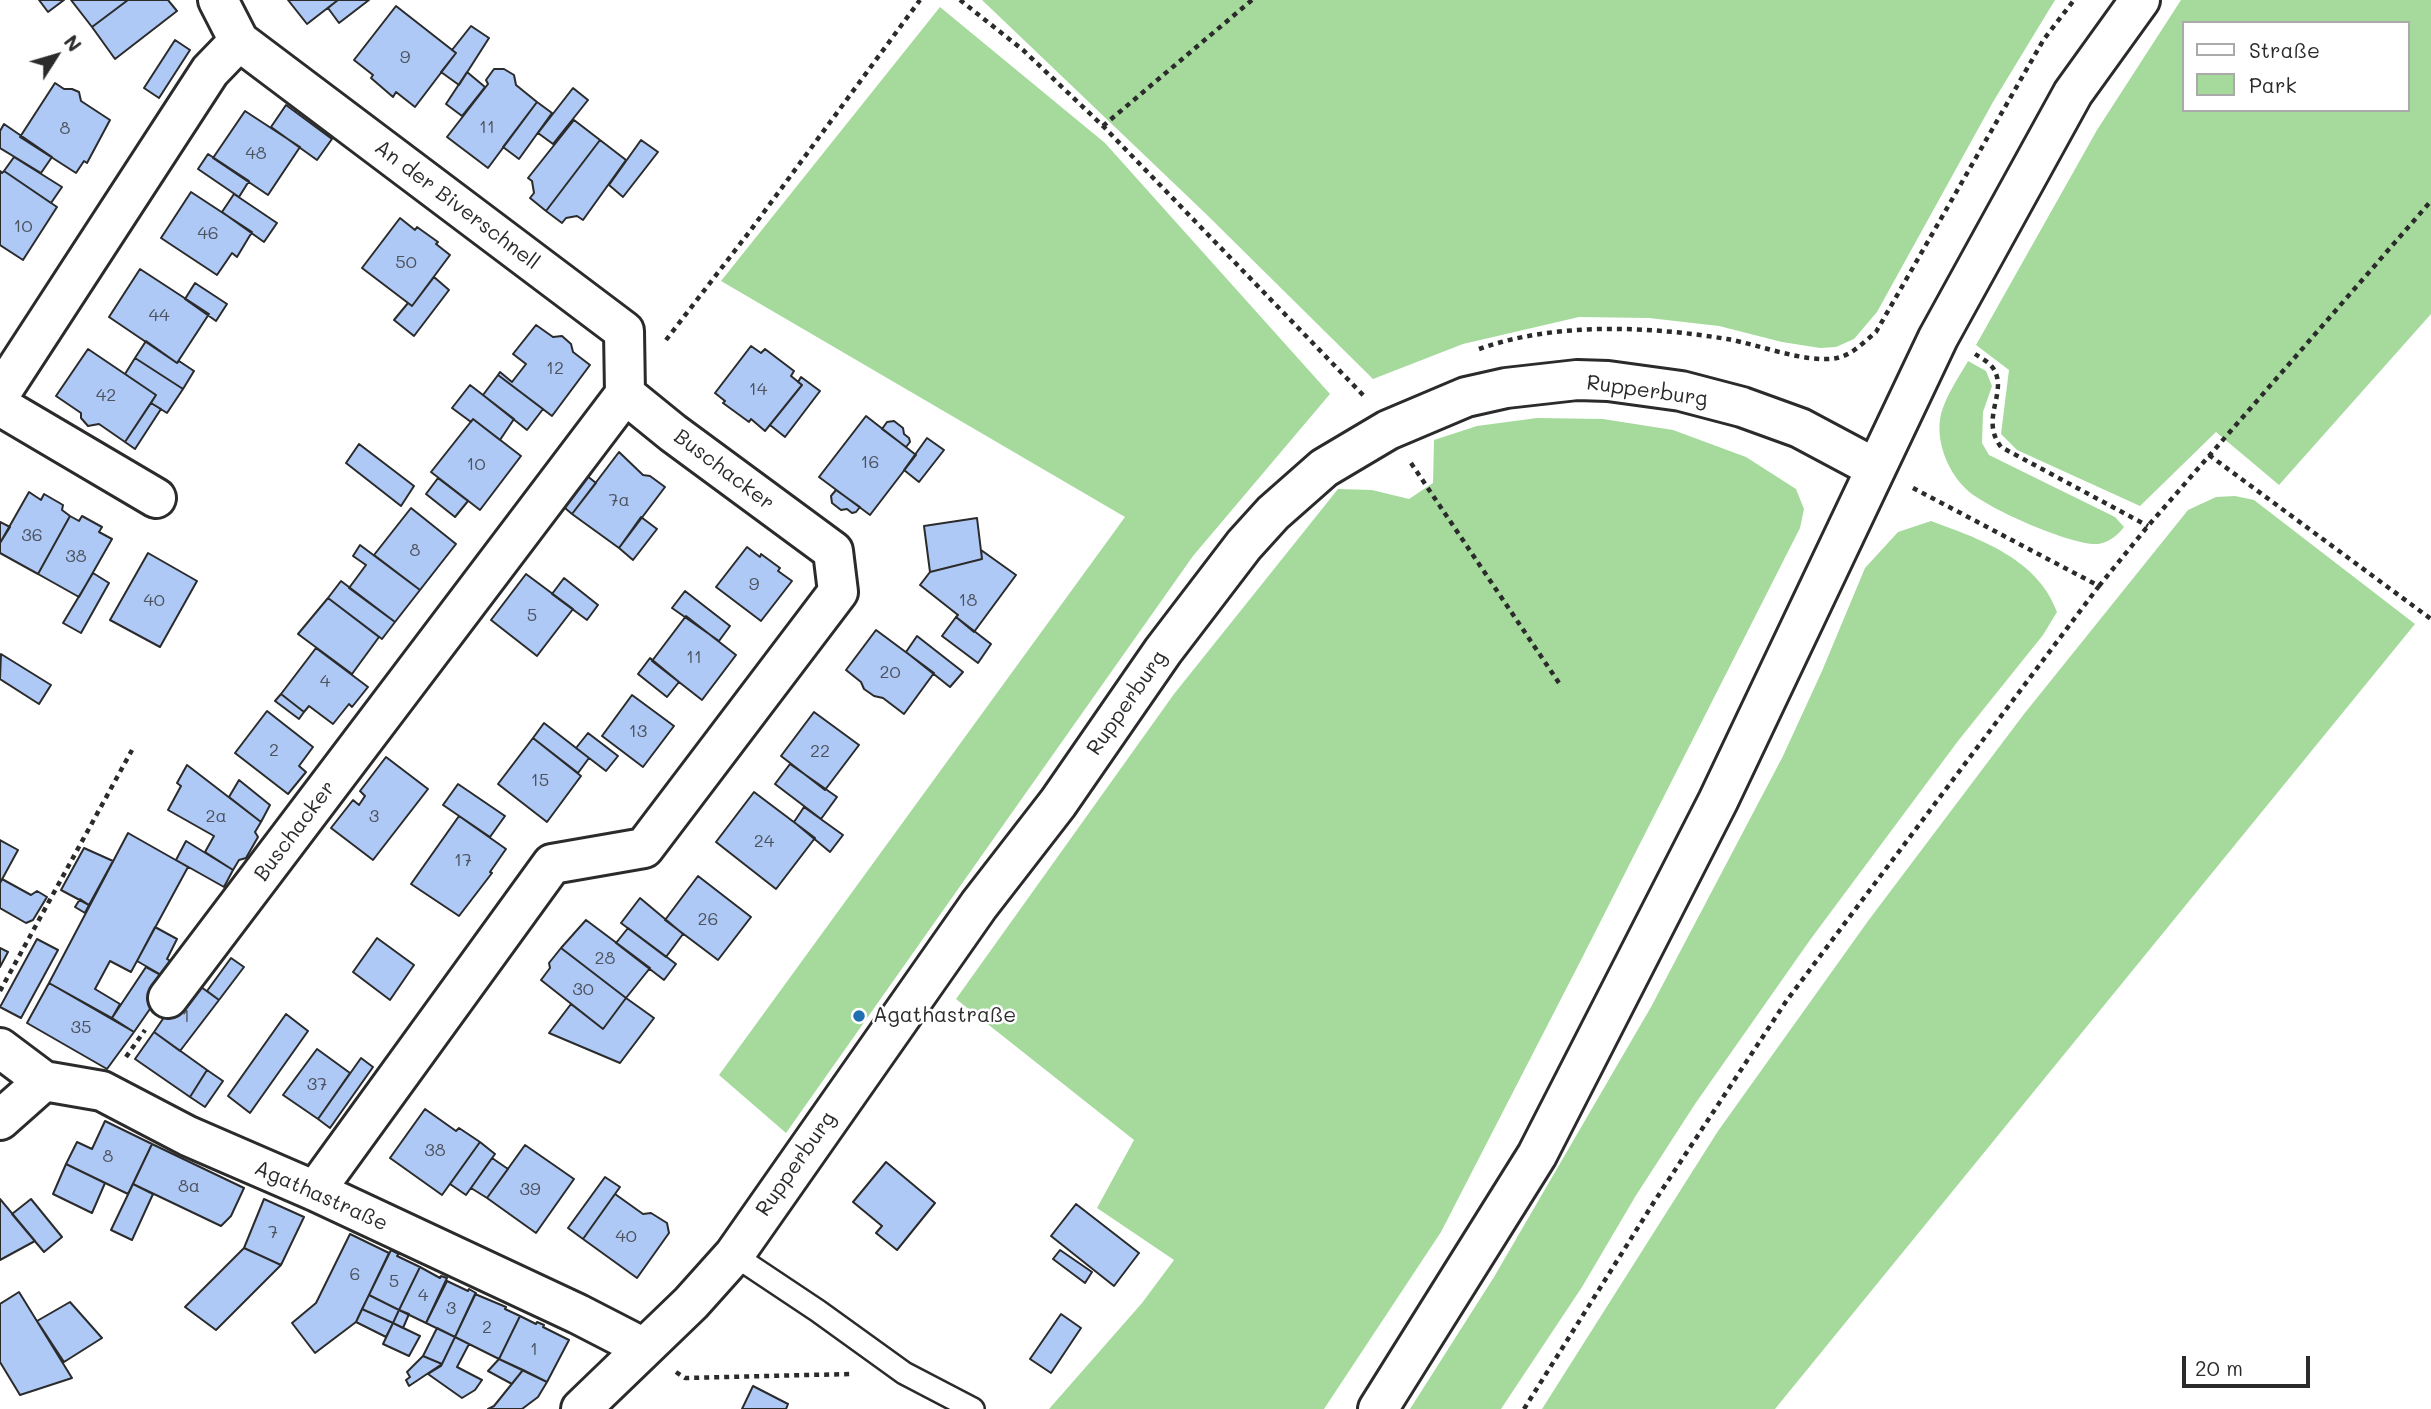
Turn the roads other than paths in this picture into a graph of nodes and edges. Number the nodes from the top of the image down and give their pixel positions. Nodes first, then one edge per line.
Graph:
1 (218, 0) edge
2 (2140, 0) edge
3 (239, 41) junction
4 (0, 394) edge
5 (625, 394) junction
6 (0, 406) edge
7 (1875, 468) junction
8 (156, 498) dead end
9 (168, 998) road end
10 (0, 1048) edge
11 (44, 1081) junction
12 (0, 1120) edge
13 (315, 1191) junction
14 (734, 1255) junction
15 (644, 1348) junction
16 (581, 1409) edge
17 (973, 1409) edge
18 (1378, 1409) edge

1 - 3 street, An der Biverschnell
2 - 7 street
3 - 4 street
3 - 5 street, An der Biverschnell
5 - 9 street, Buschacker
5 - 13 street, Buschacker
6 - 8 street
7 - 14 street, Rupperburg
7 - 18 street
10 - 11 street, Agathastraße
11 - 12 street
11 - 13 street, Agathastraße
13 - 15 street, Agathastraße
14 - 15 street, Rupperburg
14 - 17 lane
15 - 16 street, Rupperburg

